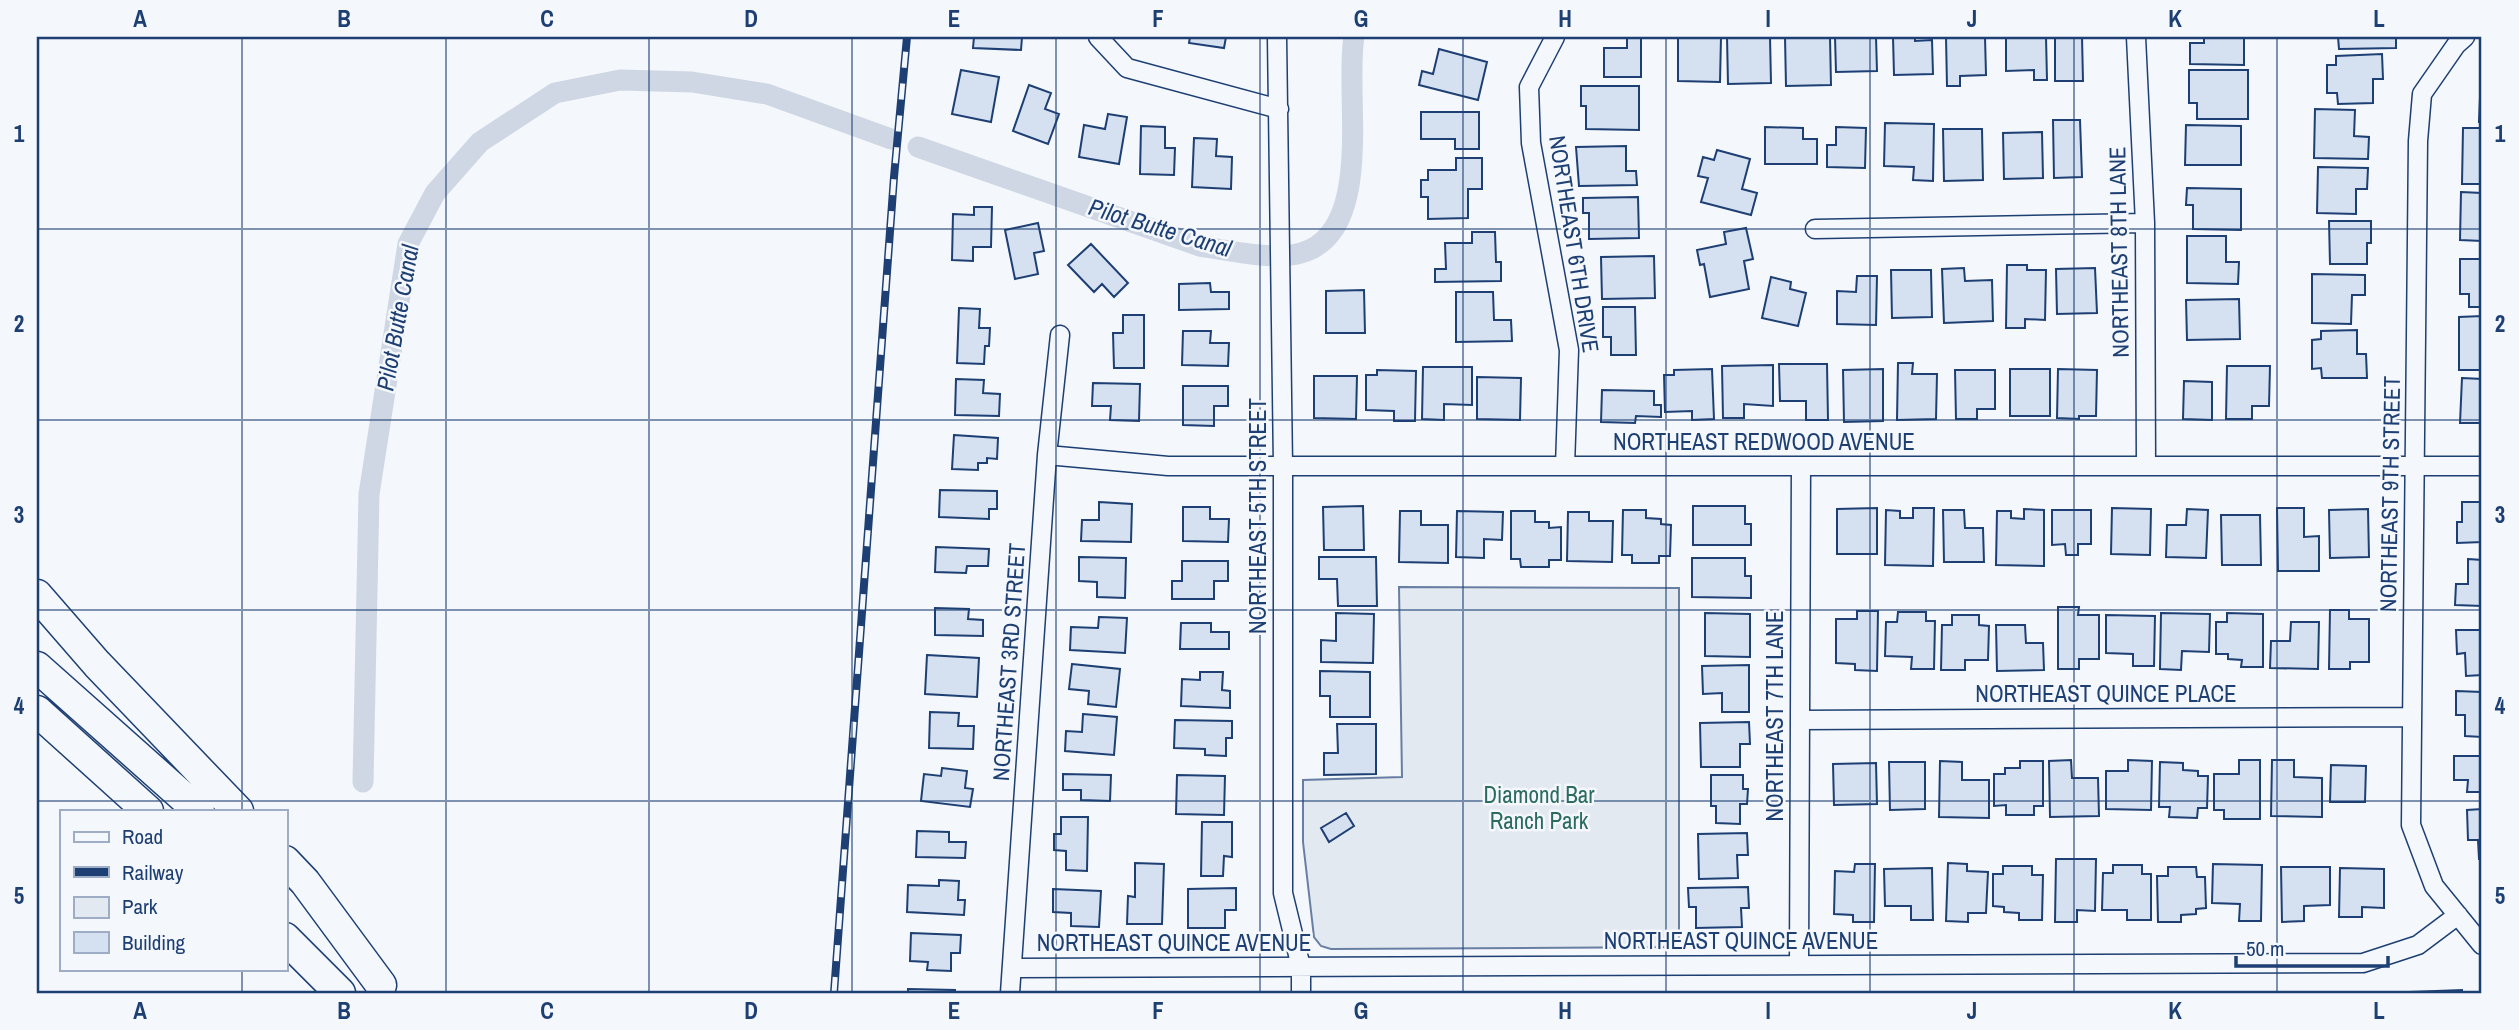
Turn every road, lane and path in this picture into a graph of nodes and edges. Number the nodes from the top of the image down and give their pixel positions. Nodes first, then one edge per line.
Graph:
1 (1098, 37) edge
2 (1277, 37) edge
3 (1555, 37) edge
4 (2136, 37) edge
5 (2465, 37) edge
6 (1279, 109) junction
7 (2145, 223) junction
8 (1815, 229) dead end
9 (1060, 335) dead end
10 (1047, 455) junction
11 (1283, 466) junction
12 (1565, 466) junction
13 (1801, 466) junction
14 (2146, 466) junction
15 (2416, 466) junction
16 (2482, 466) edge
17 (37, 596) edge
18 (37, 667) edge
19 (37, 712) edge
20 (2413, 717) junction
21 (1800, 720) junction
22 (37, 736) edge
23 (138, 810) edge
24 (147, 810) edge
25 (198, 810) edge
26 (237, 810) edge
27 (287, 863) edge
28 (287, 890) edge
29 (2458, 915) junction
30 (287, 940) edge
31 (2482, 945) edge
32 (1799, 965) junction
33 (1301, 967) junction
34 (1012, 968) junction
35 (385, 989) edge
36 (340, 993) edge
37 (1010, 993) edge
38 (1301, 993) edge

1 - 6 street
2 - 6 street, NORTHEAST 5TH STREET
3 - 12 street, NORTHEAST 6TH DRIVE
4 - 7 street, NORTHEAST 8TH LANE
5 - 15 street, NORTHEAST 9TH STREET
6 - 11 street, NORTHEAST 5TH STREET
7 - 8 street
7 - 14 street, NORTHEAST 8TH LANE
9 - 10 street, NORTHEAST 3RD STREET
10 - 11 street, NORTHEAST REDWOOD AVENUE
10 - 34 street, NORTHEAST 3RD STREET
11 - 12 street, NORTHEAST REDWOOD AVENUE
11 - 33 street, NORTHEAST 5TH STREET
12 - 13 street, NORTHEAST REDWOOD AVENUE
13 - 14 street, NORTHEAST REDWOOD AVENUE
13 - 21 street, NORTHEAST 7TH LANE
14 - 15 street, NORTHEAST REDWOOD AVENUE
15 - 16 street, NORTHEAST REDWOOD AVENUE
15 - 20 street, NORTHEAST 9TH STREET
17 - 26 highway
18 - 25 highway
19 - 24 highway
20 - 21 street, NORTHEAST QUINCE PLACE
20 - 29 street, NORTHEAST 9TH STREET
21 - 32 street, NORTHEAST 7TH LANE
22 - 23 highway
27 - 35 highway
28 - 35 highway
29 - 31 street, NORTHEAST 9TH STREET
29 - 32 street, NORTHEAST QUINCE AVENUE
30 - 36 highway
32 - 33 street, NORTHEAST QUINCE AVENUE
33 - 34 street, NORTHEAST QUINCE AVENUE
33 - 38 street, NORTHEAST 5TH STREET
34 - 37 street, NORTHEAST 3RD STREET

